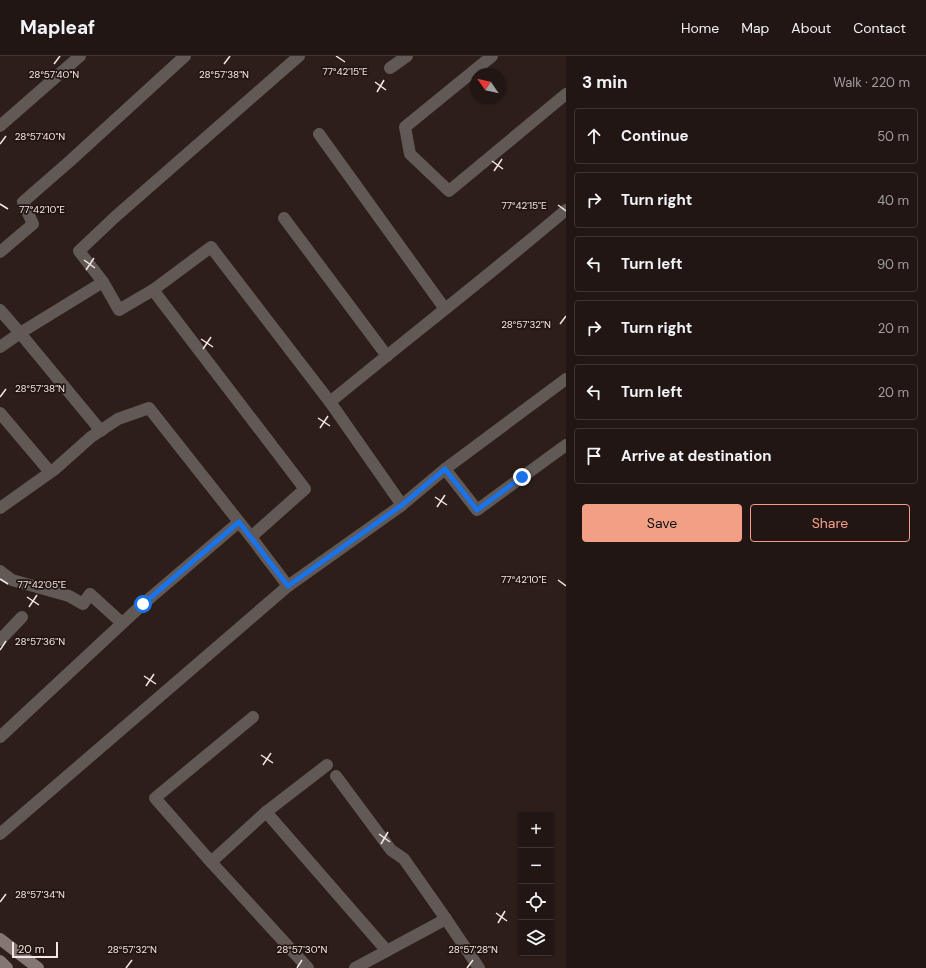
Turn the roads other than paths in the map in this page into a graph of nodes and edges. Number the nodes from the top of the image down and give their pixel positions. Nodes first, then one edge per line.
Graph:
1 (80, 56) edge
2 (185, 56) edge
3 (299, 56) edge
4 (407, 56) edge
5 (492, 56) edge
6 (390, 68) dead end
7 (566, 94) edge
8 (0, 126) edge
9 (320, 134) dead end
10 (566, 210) edge
11 (284, 218) dead end
12 (0, 252) edge
13 (103, 282) junction
14 (153, 290) junction
15 (445, 309) junction
16 (0, 310) edge
17 (20, 333) junction
18 (0, 347) edge
19 (387, 356) junction
20 (566, 379) edge
21 (330, 402) junction
22 (0, 413) edge
23 (100, 431) junction
24 (566, 445) edge
25 (445, 469) junction
26 (50, 472) junction
27 (402, 505) junction
28 (0, 508) edge
29 (239, 522) junction
30 (251, 537) junction
31 (0, 571) edge
32 (288, 586) junction
33 (22, 616) dead end
34 (122, 623) junction
35 (0, 640) edge
36 (253, 717) dead end
37 (0, 737) edge
38 (327, 765) dead end
39 (336, 776) dead end
40 (266, 812) junction
41 (0, 834) edge
42 (211, 862) junction
43 (446, 919) junction
44 (0, 939) edge
45 (387, 951) junction
46 (0, 962) edge
47 (7, 968) edge
48 (38, 968) edge
49 (308, 968) edge
50 (355, 968) edge
51 (479, 968) edge

1 - 8 street
2 - 12 street
3 - 13 street
4 - 6 street
5 - 7 street
9 - 15 street
10 - 15 street
11 - 19 street
13 - 14 street
13 - 17 street
14 - 21 street
14 - 30 street
15 - 19 street
16 - 17 street
17 - 18 street
17 - 23 street
19 - 21 street
20 - 25 street
21 - 27 street
22 - 26 street
23 - 26 street
23 - 29 street
24 - 25 street
25 - 27 street
26 - 28 street
27 - 32 street
29 - 30 street
29 - 34 street
30 - 32 street
31 - 34 street
32 - 41 street
33 - 35 street
34 - 37 street
36 - 42 street
38 - 40 street
39 - 43 street
40 - 42 street
40 - 45 street
42 - 49 street
43 - 45 street
43 - 51 street
44 - 48 street
45 - 50 street
46 - 47 street

